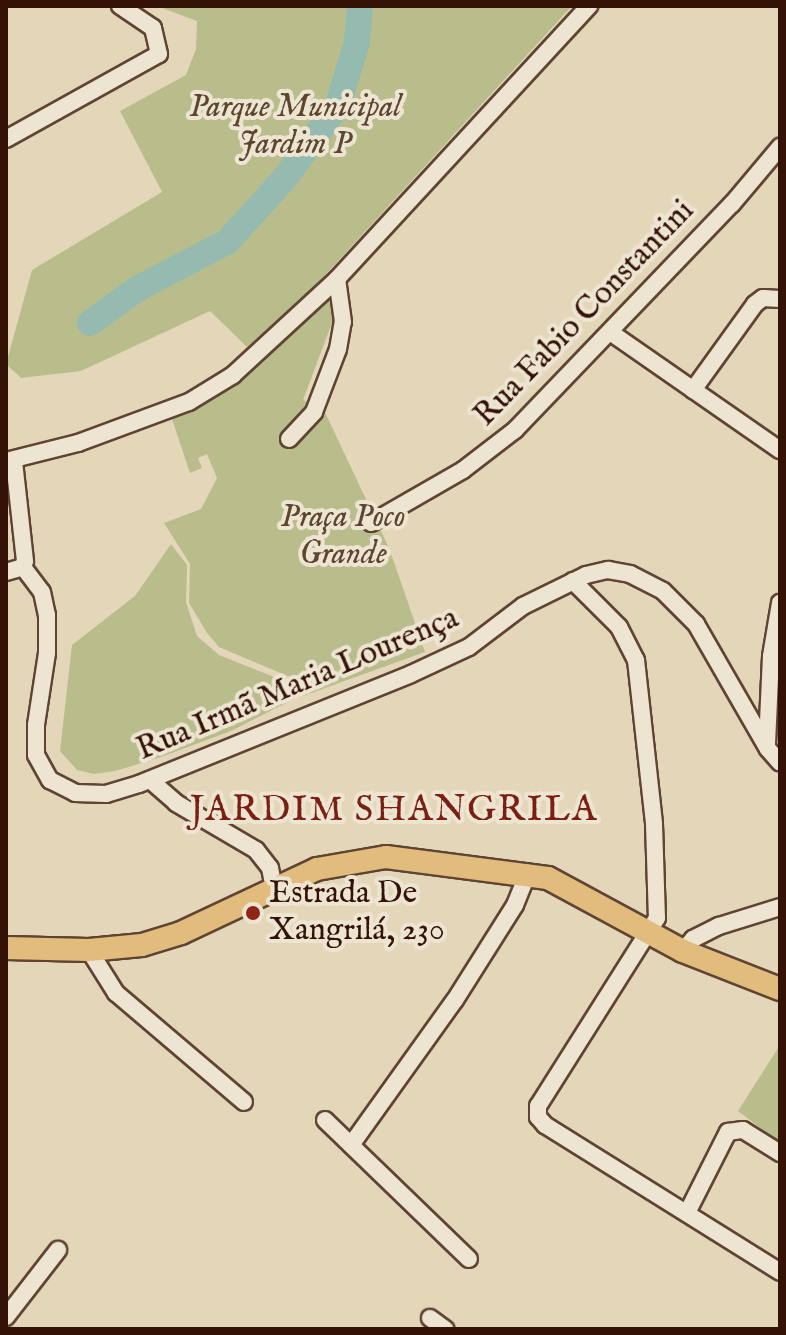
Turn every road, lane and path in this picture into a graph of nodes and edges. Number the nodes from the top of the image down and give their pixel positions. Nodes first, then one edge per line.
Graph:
1 (120, 6) edge
2 (589, 6) edge
3 (6, 139) edge
4 (780, 147) edge
5 (337, 279) junction
6 (780, 299) edge
7 (610, 332) junction
8 (693, 390) junction
9 (289, 439) dead end
10 (780, 450) edge
11 (10, 461) edge
12 (371, 523) dead end
13 (23, 567) junction
14 (6, 572) edge
15 (573, 581) junction
16 (780, 603) edge
17 (768, 749) junction
18 (780, 763) edge
19 (150, 780) junction
20 (528, 873) junction
21 (274, 889) junction
22 (780, 907) edge
23 (650, 932) junction
24 (6, 948) edge
25 (89, 950) junction
26 (683, 951) junction
27 (780, 989) edge
28 (244, 1102) dead end
29 (325, 1120) dead end
30 (351, 1145) junction
31 (780, 1153) edge
32 (687, 1213) junction
33 (58, 1250) dead end
34 (469, 1259) dead end
35 (780, 1272) edge
36 (6, 1317) edge
37 (430, 1318) dead end
38 (445, 1329) edge

1 - 3 street
2 - 5 street
4 - 7 street, Rua Fabio Constantini
5 - 9 street
5 - 11 street
6 - 8 street
7 - 8 street
7 - 12 street, Rua Fabio Constantini
8 - 10 street
11 - 13 street
13 - 14 street
13 - 19 street, Rua Irmã Maria Lourença
15 - 17 street, Rua Irmã Maria Lourença
15 - 19 street, Rua Irmã Maria Lourença
15 - 23 street
16 - 17 street
17 - 18 street, Rua Irmã Maria Lourença
19 - 21 street
20 - 21 main road
20 - 23 main road
20 - 30 street
21 - 25 main road
22 - 26 street
23 - 26 main road
23 - 32 street
24 - 25 main road
25 - 28 street
26 - 27 main road
29 - 30 street
30 - 34 street
31 - 32 street
32 - 35 street
33 - 36 street
37 - 38 street

